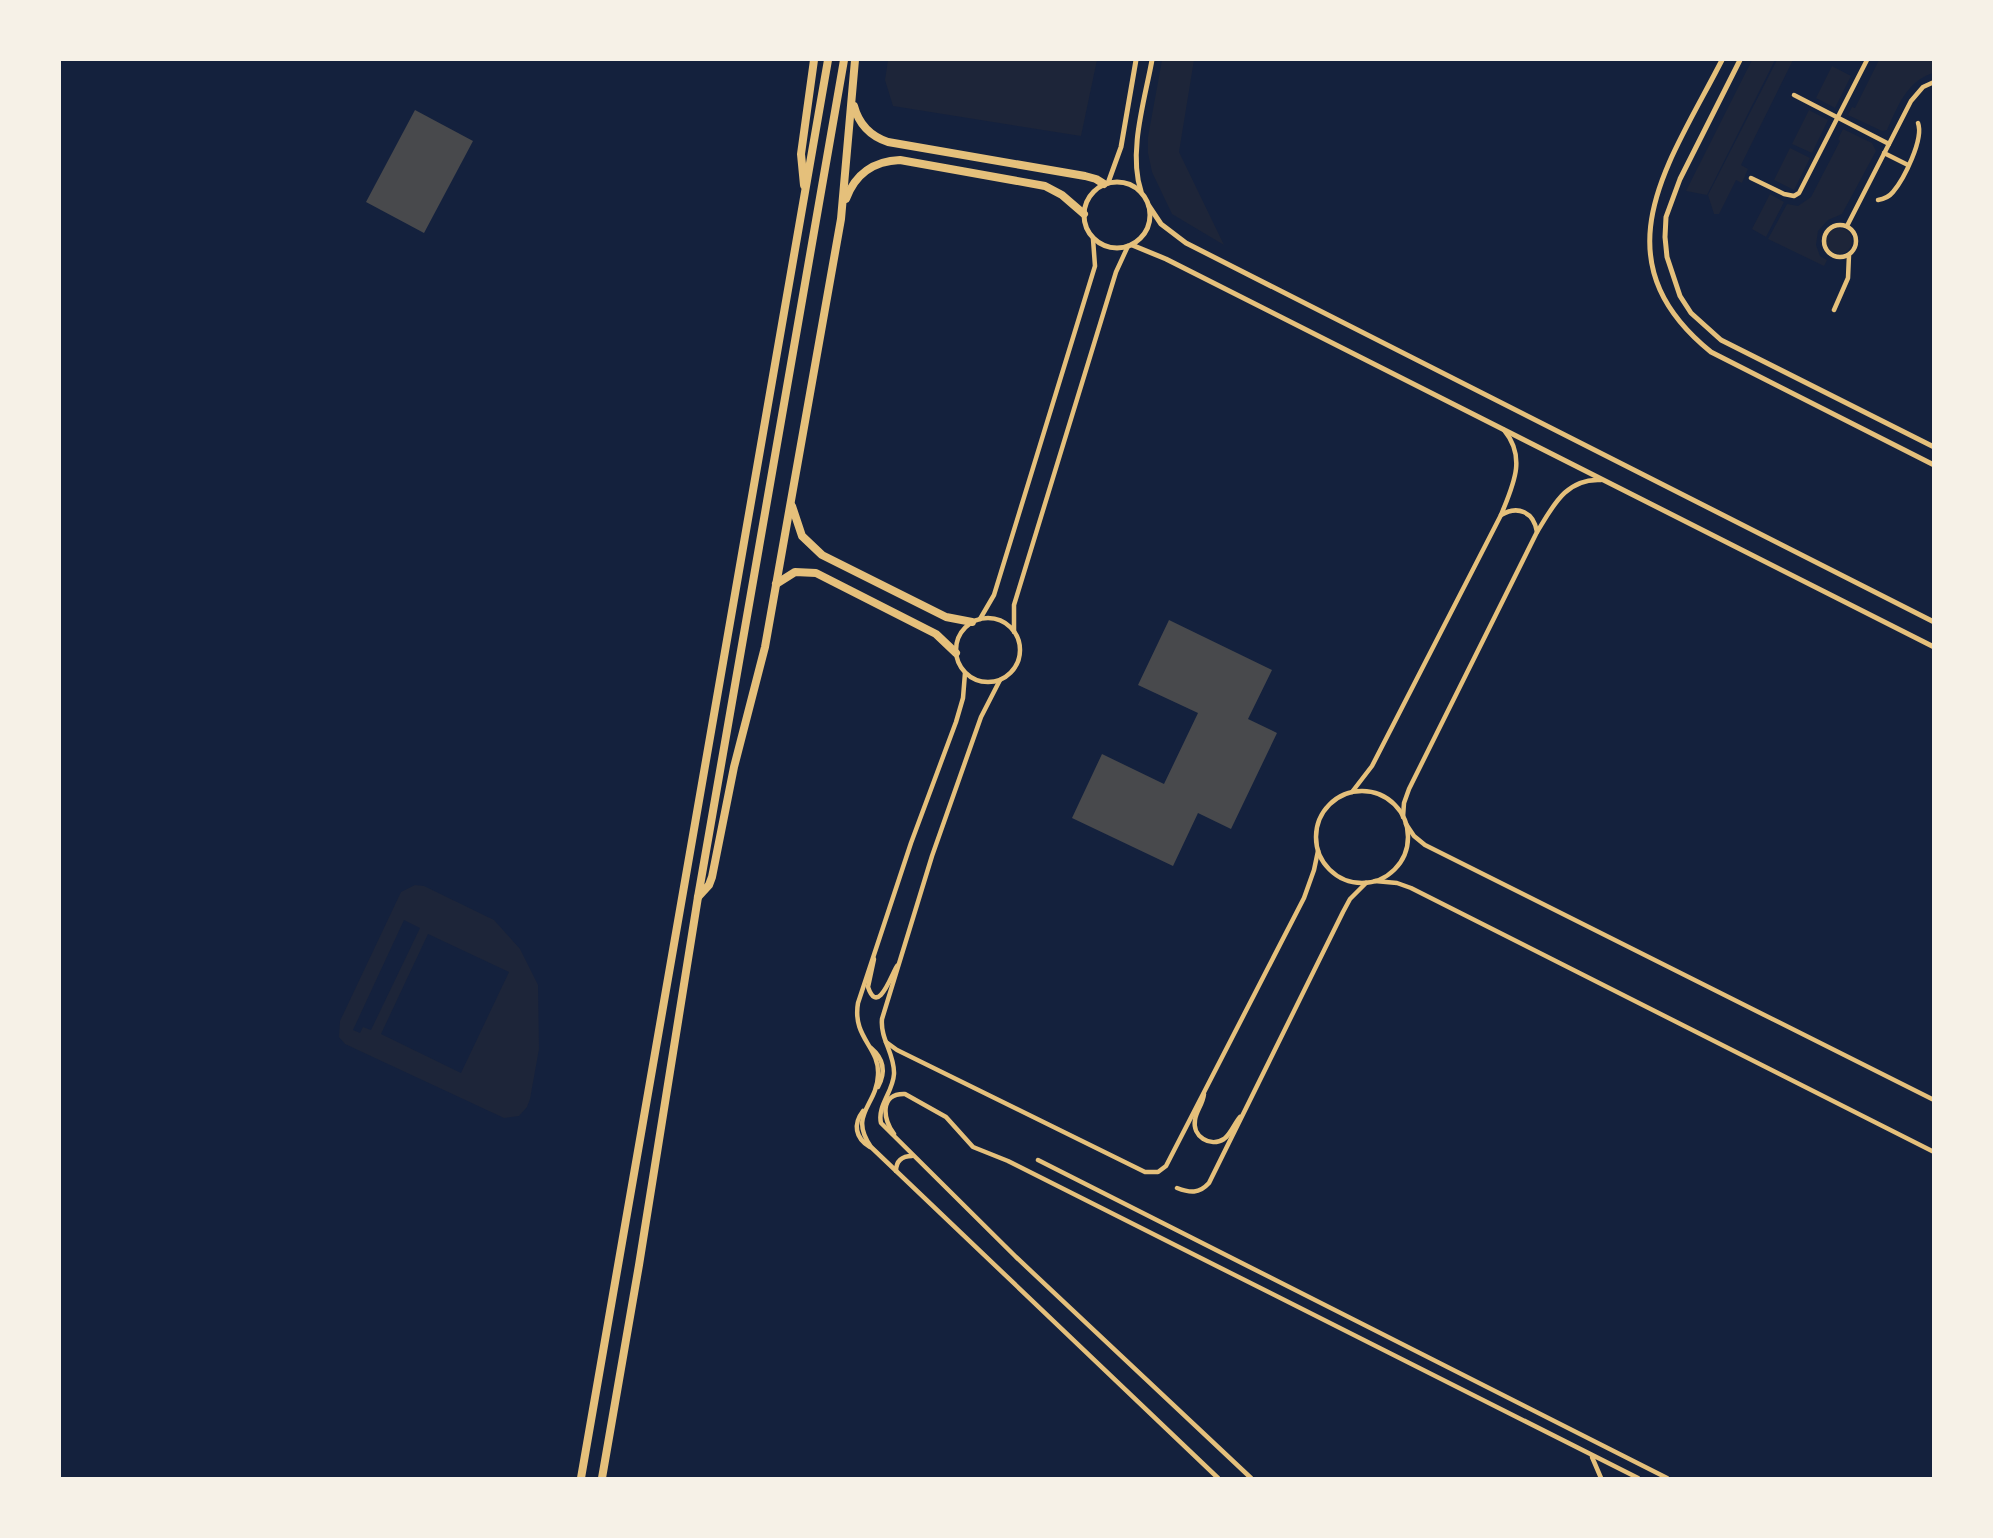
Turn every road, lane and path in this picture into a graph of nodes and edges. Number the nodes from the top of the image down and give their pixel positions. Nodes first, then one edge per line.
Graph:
1 (814, 60) edge
2 (828, 60) edge
3 (844, 60) edge
4 (855, 60) edge
5 (1136, 60) edge
6 (1152, 60) edge
7 (1722, 60) edge
8 (1740, 60) edge
9 (1867, 60) edge
10 (1934, 82) edge
11 (1794, 96) dead end
12 (852, 98) junction
13 (1837, 118) junction
14 (1919, 123) dead end
15 (1889, 144) junction
16 (1885, 153) junction
17 (1908, 165) junction
18 (1751, 178) dead end
19 (1106, 183) junction
20 (805, 189) junction
21 (1142, 194) junction
22 (1878, 200) dead end
23 (1149, 206) junction
24 (1084, 214) junction
25 (841, 219) junction
26 (1847, 226) junction
27 (1093, 239) junction
28 (1130, 246) junction
29 (1849, 254) junction
30 (1834, 310) dead end
31 (1503, 430) junction
32 (1934, 447) edge
33 (1934, 465) edge
34 (1604, 480) junction
35 (791, 502) junction
36 (1501, 515) junction
37 (1537, 532) junction
38 (776, 583) junction
39 (976, 621) junction
40 (1934, 622) edge
41 (1014, 632) junction
42 (1934, 647) edge
43 (956, 653) junction
44 (965, 673) junction
45 (1000, 680) junction
46 (1352, 792) junction
47 (1403, 817) junction
48 (1406, 824) junction
49 (1318, 851) junction
50 (1375, 881) junction
51 (1366, 883) junction
52 (698, 897) junction
53 (874, 954) junction
54 (899, 965) junction
55 (885, 1041) junction
56 (1204, 1091) junction
57 (1934, 1100) edge
58 (1243, 1114) junction
59 (897, 1142) junction
60 (1934, 1152) edge
61 (913, 1156) junction
62 (1038, 1160) dead end
63 (896, 1171) junction
64 (1177, 1188) dead end
65 (1589, 1453) junction
66 (581, 1479) edge
67 (602, 1479) edge
68 (1218, 1479) edge
69 (1251, 1479) edge
70 (1601, 1479) edge
71 (1638, 1479) edge
72 (1667, 1479) edge

1 - 20 highway
2 - 20 highway
3 - 52 highway
4 - 12 highway
5 - 19 street
6 - 21 street
7 - 33 street
8 - 32 street
9 - 13 street
10 - 15 street
11 - 13 street
12 - 19 highway
12 - 25 highway
13 - 15 street
13 - 18 street
14 - 17 street
15 - 16 street
16 - 17 street
16 - 26 street
17 - 22 street
19 - 21 street
19 - 24 street
20 - 66 highway
21 - 23 street
23 - 28 street
23 - 40 street
24 - 25 highway
24 - 27 street
25 - 35 highway
26 - 29 street
26 - 29 street
27 - 28 street
27 - 39 street
28 - 31 street
28 - 41 street
29 - 30 street
31 - 34 street
31 - 36 street
34 - 37 street
34 - 42 street
35 - 38 highway
35 - 39 highway
36 - 37 street
36 - 46 street
37 - 47 street
38 - 43 highway
38 - 52 highway
39 - 41 street
39 - 43 street
41 - 45 street
43 - 44 street
44 - 45 street
44 - 53 street
45 - 54 street
46 - 47 street
46 - 49 street
47 - 48 street
48 - 50 street
48 - 57 street
49 - 51 street
49 - 56 street
50 - 51 street
50 - 60 street
51 - 58 street
52 - 67 highway
53 - 54 street
53 - 63 street
54 - 55 street
55 - 56 street
55 - 59 street
56 - 58 street
58 - 64 street
59 - 61 street
59 - 65 street
61 - 63 street
61 - 69 street
62 - 72 street
63 - 68 street
65 - 70 street
65 - 71 street

